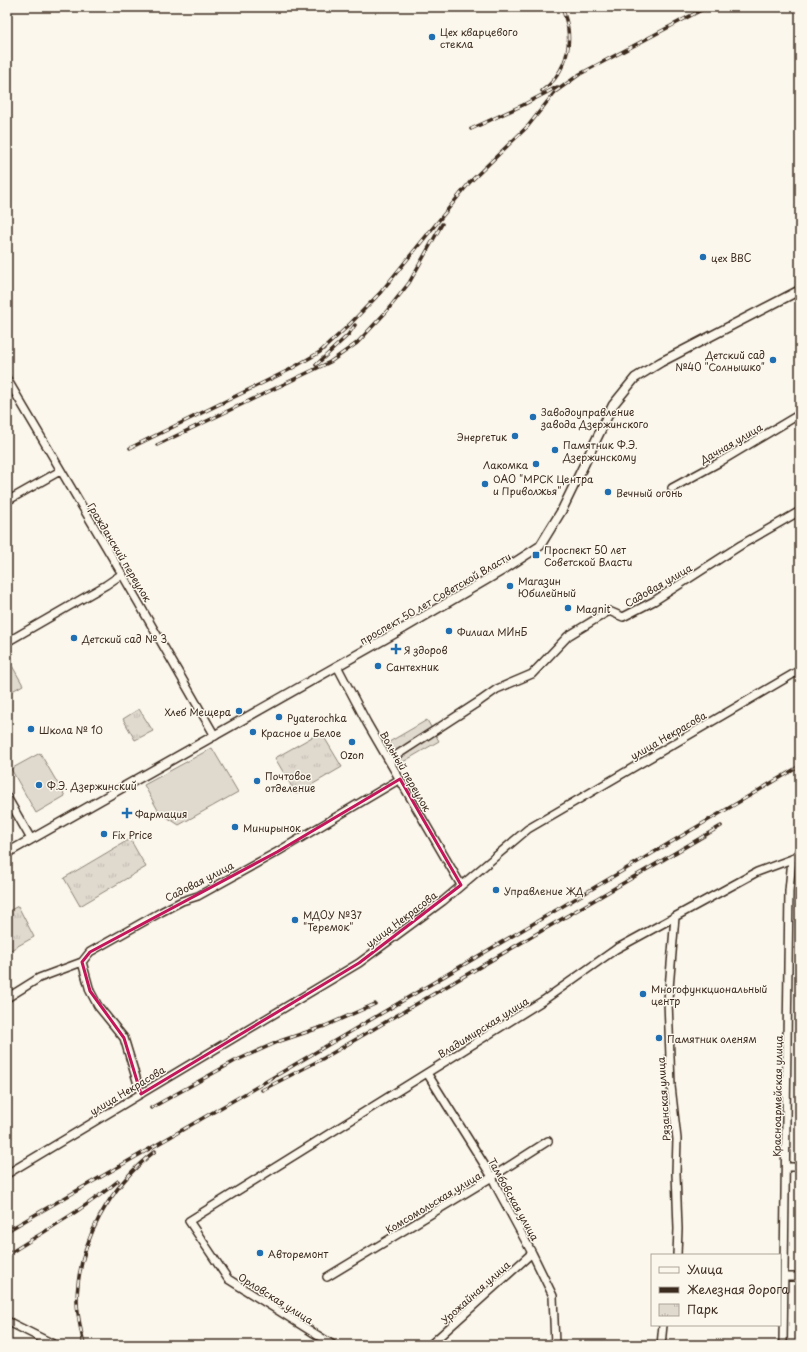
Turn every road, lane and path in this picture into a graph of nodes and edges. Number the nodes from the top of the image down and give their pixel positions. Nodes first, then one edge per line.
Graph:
1 (800, 290) edge
2 (7, 379) edge
3 (800, 414) edge
4 (60, 471) junction
5 (672, 488) dead end
6 (7, 501) edge
7 (800, 511) edge
8 (122, 574) junction
9 (7, 642) edge
10 (337, 666) junction
11 (800, 670) edge
12 (215, 736) junction
13 (389, 760) junction
14 (400, 779) junction
15 (7, 797) edge
16 (31, 839) junction
17 (800, 852) edge
18 (7, 853) edge
19 (792, 859) junction
20 (461, 885) junction
21 (675, 917) junction
22 (82, 962) junction
23 (7, 998) edge
24 (427, 1073) junction
25 (141, 1094) junction
26 (548, 1141) dead end
27 (786, 1167) junction
28 (800, 1167) edge
29 (7, 1174) edge
30 (492, 1178) junction
31 (189, 1221) joint
32 (532, 1253) junction
33 (677, 1254) edge
34 (327, 1277) dead end
35 (784, 1277) junction
36 (800, 1277) edge
37 (7, 1321) edge
38 (663, 1326) edge
39 (46, 1342) edge
40 (56, 1345) edge
41 (333, 1345) edge
42 (430, 1345) edge
43 (555, 1345) edge
44 (661, 1345) edge
45 (783, 1345) edge

1 - 10 main road, проспект 50 лет Советской Власти
2 - 4 street, Гражданский переулок
3 - 5 street, Дачная улица
4 - 6 street
4 - 8 street, Гражданский переулок
7 - 13 street, Садовая улица
8 - 9 street
8 - 12 street, Гражданский переулок
10 - 12 main road, проспект 50 лет Советской Власти
10 - 13 street, Вольный переулок
11 - 20 street, улица Некрасова
12 - 16 main road, проспект 50 лет Советской Власти
13 - 14 street, Вольный переулок
14 - 20 street, Вольный переулок
14 - 22 street, Садовая улица
15 - 16 street
16 - 18 main road, проспект 50 лет Советской Власти
17 - 19 street
19 - 21 street, Владимирская улица
19 - 27 street, Красноармейская улица
20 - 25 street, улица Некрасова
21 - 24 street, Владимирская улица
21 - 33 street, Рязанская улица
22 - 23 street, Садовая улица
22 - 25 street
24 - 30 street, Тамбовская улица
24 - 31 street, Владимирская улица
25 - 29 street, улица Некрасова
26 - 30 street, Комсомольская улица
27 - 28 street
27 - 35 street, Красноармейская улица
30 - 32 street, Тамбовская улица
30 - 34 street, Комсомольская улица
31 - 41 street, Орловская улица
32 - 42 street, Урожайная улица
32 - 43 street, Тамбовская улица
35 - 36 street
35 - 45 street, Красноармейская улица
37 - 39 street
38 - 44 street
39 - 40 street

